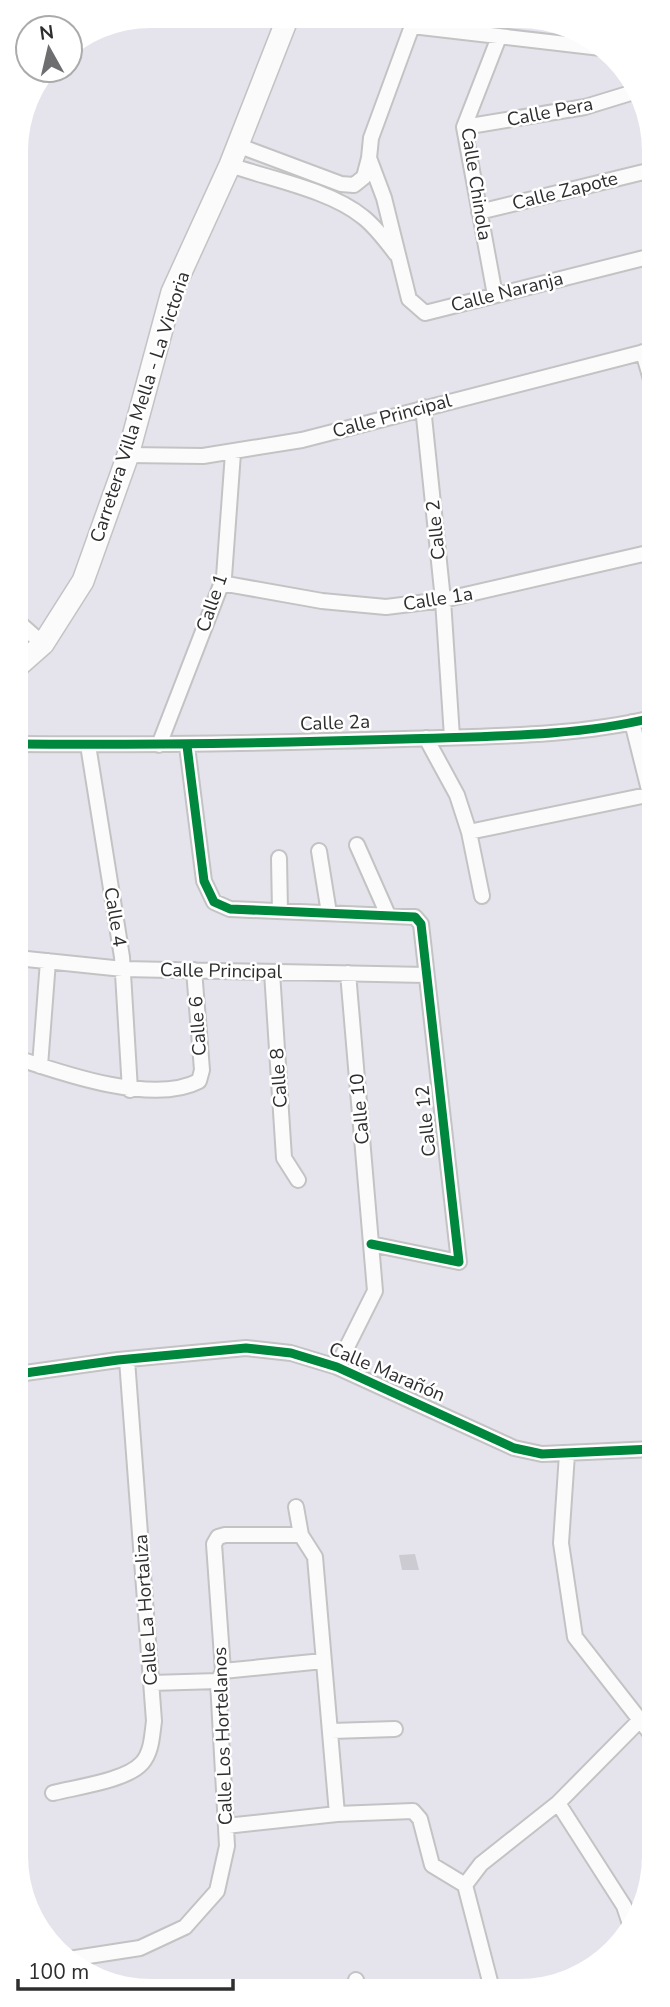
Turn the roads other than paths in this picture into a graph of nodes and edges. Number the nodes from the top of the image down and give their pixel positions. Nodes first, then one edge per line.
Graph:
1 (284, 28) edge
2 (412, 28) edge
3 (448, 28) edge
4 (499, 37) junction
5 (582, 46) edge
6 (628, 94) edge
7 (464, 127) junction
8 (237, 145) junction
9 (369, 158) junction
10 (229, 165) junction
11 (642, 172) edge
12 (479, 212) junction
13 (399, 257) junction
14 (642, 258) edge
15 (495, 295) junction
16 (642, 352) edge
17 (423, 407) junction
18 (233, 453) junction
19 (128, 455) junction
20 (642, 554) edge
21 (221, 583) junction
22 (443, 600) junction
23 (28, 631) edge
24 (43, 644) junction
25 (28, 657) edge
26 (642, 720) edge
27 (632, 722) junction
28 (452, 737) junction
29 (426, 738) junction
30 (28, 744) edge
31 (88, 745) junction
32 (159, 745) junction
33 (187, 746) junction
34 (642, 760) edge
35 (642, 796) edge
36 (469, 832) junction
37 (358, 845) dead end
38 (318, 852) dead end
39 (279, 858) dead end
40 (482, 896) dead end
41 (280, 911) junction
42 (328, 913) junction
43 (388, 915) junction
44 (28, 959) edge
45 (48, 961) junction
46 (122, 969) junction
47 (194, 970) junction
48 (272, 972) junction
49 (348, 974) junction
50 (426, 975) junction
51 (28, 1062) edge
52 (40, 1066) junction
53 (130, 1090) junction
54 (298, 1180) dead end
55 (371, 1244) junction
56 (127, 1360) junction
57 (337, 1367) junction
58 (28, 1373) edge
59 (642, 1450) edge
60 (567, 1454) junction
61 (296, 1507) dead end
62 (301, 1535) junction
63 (323, 1661) junction
64 (220, 1676) junction
65 (151, 1683) junction
66 (639, 1721) junction
67 (642, 1724) edge
68 (395, 1729) dead end
69 (331, 1731) junction
70 (53, 1793) dead end
71 (558, 1803) junction
72 (337, 1814) junction
73 (226, 1826) junction
74 (465, 1885) junction
75 (627, 1915) edge
76 (81, 1957) edge
77 (489, 1979) edge

1 - 8 main road, Carretera Villa Mella - La Victoria
2 - 9 street
3 - 4 street
4 - 5 street
4 - 7 street, Calle Chinola
6 - 7 street, Calle Pera
7 - 12 street, Calle Chinola
8 - 9 street
8 - 10 main road, Carretera Villa Mella - La Victoria
9 - 13 street
10 - 13 street
10 - 19 main road, Carretera Villa Mella - La Victoria
11 - 12 street, Calle Zapote
12 - 15 street, Calle Chinola
13 - 15 street, Calle Naranja
14 - 15 street, Calle Naranja
16 - 17 street, Calle Principal
17 - 18 street, Calle Principal
17 - 22 street, Calle 2
18 - 19 street, Calle Principal
18 - 21 street, Calle 1
19 - 24 main road, Carretera Villa Mella - La Victoria
20 - 22 street, Calle 1a
21 - 22 street, Calle 1a
21 - 32 street, Calle 1
22 - 28 street, Calle 2
23 - 24 street
24 - 25 main road, Carretera Villa Mella - La Victoria
26 - 27 street, Calle 2a
27 - 28 street, Calle 2a
27 - 34 street
28 - 29 street, Calle 2a
29 - 33 street, Calle 2a
29 - 36 street
30 - 31 street, Calle 2a
31 - 32 street, Calle 2a
31 - 46 street, Calle 4
32 - 33 street, Calle 2a
33 - 41 street
35 - 36 street
36 - 40 street
37 - 43 street
38 - 42 street
39 - 41 street
41 - 42 street
42 - 43 street
43 - 50 street, Calle 12
44 - 45 street, Calle Principal
45 - 46 street, Calle Principal
45 - 52 street
46 - 47 street, Calle Principal
46 - 53 street, Calle 4
47 - 48 street, Calle Principal
47 - 53 street, Calle 6
48 - 49 street, Calle Principal
48 - 54 street, Calle 8
49 - 50 street, Calle Principal
49 - 55 street, Calle 10
50 - 55 street, Calle 12
51 - 52 street
52 - 53 street
55 - 57 street, Calle 10
56 - 57 street, Calle Marañón
56 - 58 street, Calle Marañón
56 - 65 street, Calle La Hortaliza
57 - 60 street, Calle Marañón
59 - 60 street, Calle Marañón
60 - 66 street
61 - 62 street
62 - 63 street
62 - 64 street, Calle Los Hortelanos
63 - 64 street
63 - 69 street
64 - 65 street
64 - 73 street, Calle Los Hortelanos
65 - 70 street, Calle La Hortaliza
66 - 67 street
66 - 71 street
68 - 69 street
69 - 72 street
71 - 74 street
71 - 75 street
72 - 73 street
72 - 74 street
73 - 76 street, Calle Los Hortelanos
74 - 77 street

